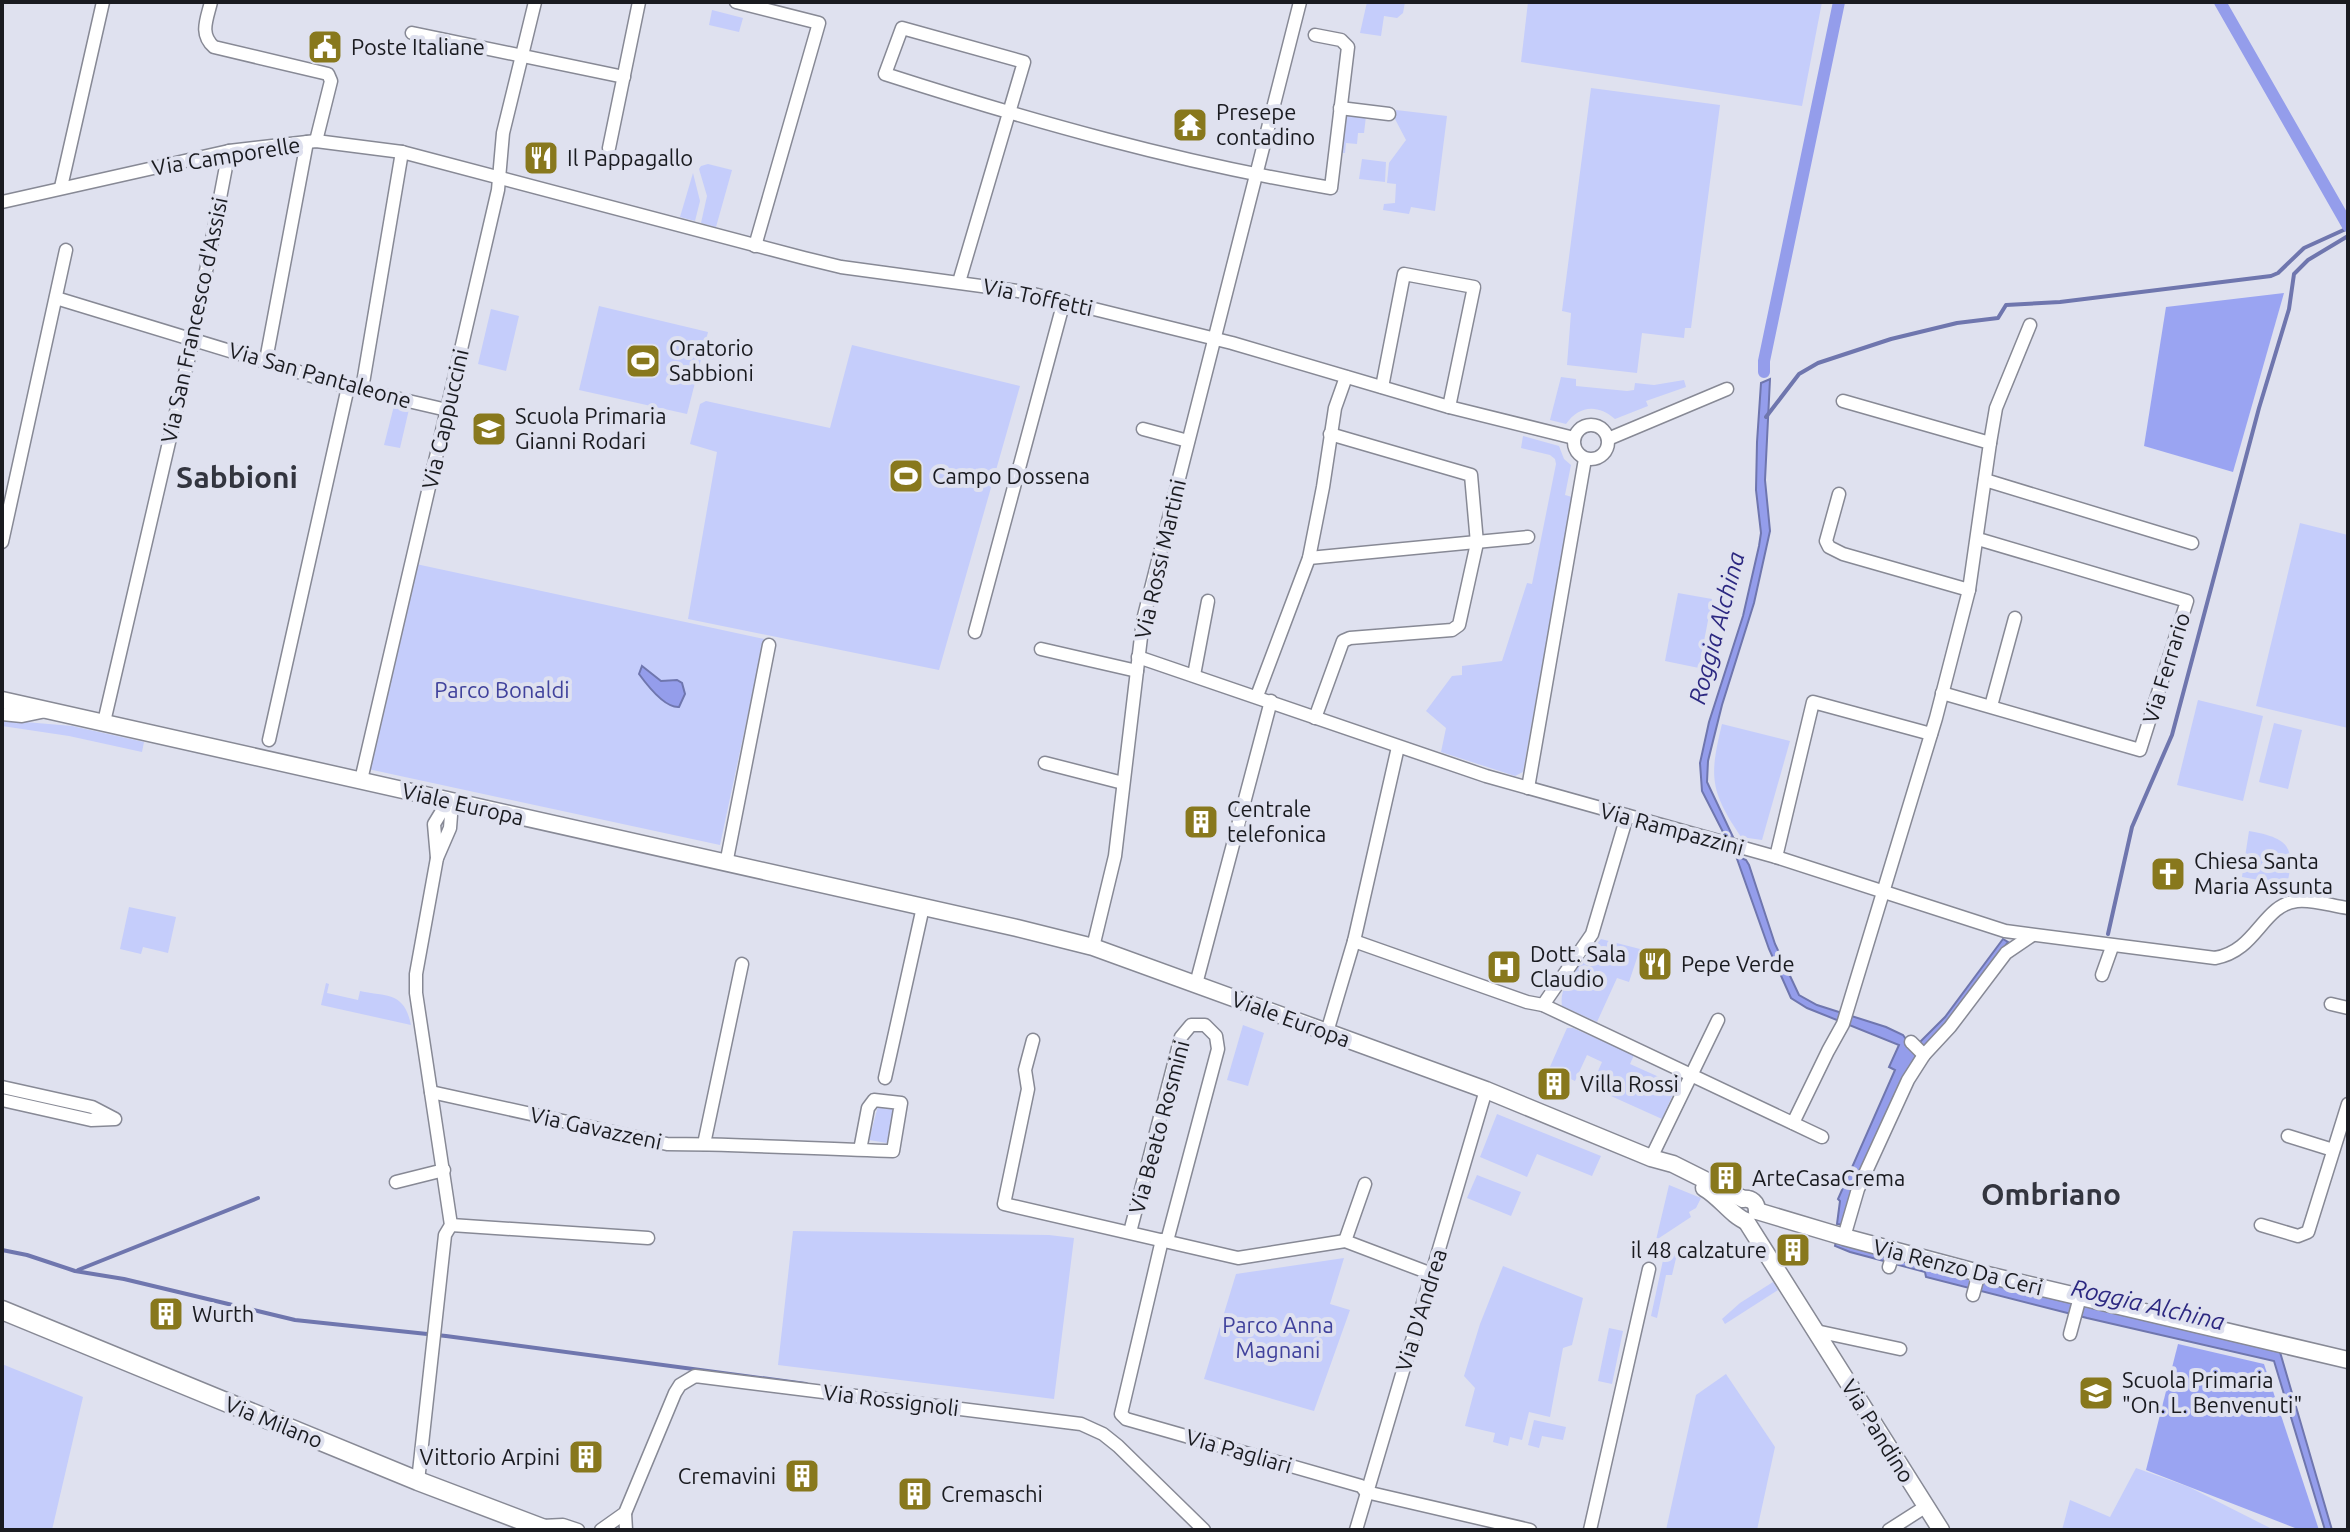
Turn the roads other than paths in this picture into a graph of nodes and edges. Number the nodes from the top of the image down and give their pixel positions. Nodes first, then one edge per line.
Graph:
1 (103, 2) edge
2 (211, 2) edge
3 (535, 2) edge
4 (639, 2) edge
5 (736, 2) edge
6 (1300, 2) edge
7 (412, 33) dead end
8 (1315, 35) dead end
9 (520, 57) junction
10 (624, 77) junction
11 (1340, 108) junction
12 (1008, 113) junction
13 (1389, 114) dead end
14 (312, 142) junction
15 (609, 148) dead end
16 (229, 151) junction
17 (402, 152) junction
18 (1257, 176) junction
19 (498, 178) junction
20 (61, 187) junction
21 (2, 202) edge
22 (755, 246) junction
23 (66, 250) dead end
24 (959, 282) junction
25 (56, 298) junction
26 (1064, 301) junction
27 (2030, 325) dead end
28 (1214, 338) junction
29 (193, 339) junction
30 (266, 360) junction
31 (1346, 377) junction
32 (1382, 387) junction
33 (355, 388) junction
34 (1727, 389) dead end
35 (1843, 401) dead end
36 (1449, 407) junction
37 (447, 410) junction
38 (1143, 429) dead end
39 (1330, 434) junction
40 (1574, 438) junction
41 (1608, 439) junction
42 (1188, 441) junction
43 (1990, 443) junction
44 (1585, 459) junction
45 (1985, 480) junction
46 (1839, 494) dead end
47 (1528, 537) dead end
48 (1978, 539) junction
49 (2, 542) edge
50 (1477, 543) junction
51 (2192, 543) dead end
52 (1309, 558) junction
53 (1969, 590) junction
54 (1208, 601) dead end
55 (2015, 618) dead end
56 (975, 632) dead end
57 (769, 645) dead end
58 (1041, 649) dead end
59 (1138, 657) junction
60 (1137, 671) junction
61 (1194, 675) junction
62 (1942, 693) junction
63 (1257, 696) junction
64 (2, 700) edge
65 (1271, 701) junction
66 (1991, 706) junction
67 (50, 711) junction
68 (2, 714) edge
69 (1315, 718) junction
70 (104, 722) junction
71 (1931, 734) junction
72 (269, 740) dead end
73 (1398, 747) junction
74 (1045, 763) dead end
75 (361, 780) junction
76 (1123, 783) junction
77 (1528, 788) junction
78 (448, 801) junction
79 (1627, 816) junction
80 (1776, 857) junction
81 (726, 864) junction
82 (1884, 892) junction
83 (923, 907) junction
84 (2348, 908) edge
85 (2031, 936) junction
86 (1354, 941) junction
87 (1093, 947) junction
88 (2112, 947) junction
89 (742, 964) dead end
90 (2102, 975) dead end
91 (1196, 984) junction
92 (2331, 1004) dead end
93 (1543, 1005) junction
94 (2348, 1008) edge
95 (1718, 1020) dead end
96 (1327, 1032) junction
97 (1033, 1040) dead end
98 (1911, 1042) dead end
99 (1924, 1055) junction
100 (1691, 1074) junction
101 (885, 1078) dead end
102 (2, 1087) edge
103 (1486, 1090) junction
104 (431, 1092) junction
105 (18, 1097) junction
106 (2, 1100) edge
107 (2348, 1104) edge
108 (1793, 1123) junction
109 (2288, 1136) dead end
110 (1822, 1137) dead end
111 (704, 1144) junction
112 (860, 1150) junction
113 (2333, 1150) junction
114 (1651, 1158) junction
115 (444, 1170) junction
116 (396, 1182) dead end
117 (1365, 1184) dead end
118 (1746, 1211) junction
119 (451, 1225) junction
120 (2261, 1225) dead end
121 (1130, 1232) junction
122 (1844, 1237) junction
123 (648, 1238) dead end
124 (1165, 1240) junction
125 (1345, 1241) junction
126 (1649, 1269) dead end
127 (1979, 1273) junction
128 (1432, 1274) junction
129 (1973, 1295) dead end
130 (2078, 1306) junction
131 (2, 1310) edge
132 (1816, 1331) junction
133 (2070, 1334) dead end
134 (1900, 1349) dead end
135 (2348, 1360) edge
136 (418, 1481) junction
137 (1366, 1492) junction
138 (1925, 1507) junction
139 (621, 1525) edge
140 (542, 1528) edge
141 (578, 1530) edge
142 (601, 1530) edge
143 (1204, 1530) edge
144 (1356, 1530) edge
145 (1530, 1530) edge
146 (1590, 1530) edge
147 (1889, 1530) edge
148 (1941, 1530) edge

1 - 20 street
2 - 14 street
3 - 9 street, Via Cappuccini
4 - 10 street
5 - 22 street
6 - 18 street, Via Rossi Martini
7 - 9 street
8 - 11 street
9 - 10 street
9 - 19 street, Via Cappuccini
10 - 15 street
11 - 13 street
11 - 18 street
12 - 12 street
12 - 18 street
12 - 24 street
14 - 16 street, Via Camporelle
14 - 17 street, Via Camporelle
14 - 30 street
16 - 20 street, Via Camporelle
16 - 29 street, Via San Francesco d'Assisi
17 - 19 street, Via Camporelle
17 - 33 street
18 - 28 street, Via Rossi Martini
19 - 22 street, Via Toffetti
19 - 37 street, Via Cappuccini
20 - 21 street, Via Camporelle
22 - 24 street, Via Toffetti
23 - 25 street
24 - 26 street, Via Toffetti
25 - 29 street, Via San Pantaleone
25 - 49 street
26 - 28 street, Via Toffetti
26 - 56 street
27 - 43 street
28 - 31 street, Via Toffetti
28 - 42 street, Via Rossi Martini
29 - 30 street, Via San Pantaleone
29 - 70 street, Via San Francesco d'Assisi
30 - 33 street, Via San Pantaleone
31 - 32 street, Via Toffetti
31 - 39 street
32 - 36 street, Via Toffetti
32 - 36 street
33 - 37 street, Via San Pantaleone
33 - 72 street
34 - 41 street
35 - 43 street
36 - 40 street, Via Toffetti
37 - 75 street, Via Cappuccini
38 - 42 street
39 - 50 street
39 - 52 street
40 - 41 street, Via Toffetti
40 - 44 street
41 - 44 street
42 - 59 street, Via Rossi Martini
43 - 45 street
44 - 77 street
45 - 48 street
45 - 51 street
46 - 53 street
47 - 50 street
48 - 53 street
48 - 66 street, Via Ferrario
50 - 52 street
50 - 69 street
52 - 63 street
53 - 62 street
54 - 61 street
55 - 66 street
57 - 81 street
58 - 60 street
59 - 60 street, Via Rossi Martini
59 - 61 street, Via Rampazzini
60 - 76 street, Via Rossi Martini
61 - 63 street, Via Rampazzini
62 - 66 street, Via Ferrario
62 - 71 street
63 - 65 street, Via Rampazzini
64 - 67 street, Viale Europa
65 - 69 street, Via Rampazzini
65 - 91 street
67 - 68 street
67 - 70 street, Viale Europa
69 - 73 street, Via Rampazzini
70 - 75 street, Viale Europa
71 - 80 street
71 - 82 street
73 - 77 street, Via Rampazzini
73 - 86 street
74 - 76 street
75 - 78 street, Viale Europa
76 - 87 street, Via Rossi Martini
77 - 79 street, Via Rampazzini
78 - 81 street, Viale Europa
78 - 104 street
79 - 80 street, Via Rampazzini
79 - 93 street
80 - 82 street, Via Rampazzini
81 - 83 street, Viale Europa
82 - 85 street, Via Rampazzini
82 - 108 street
83 - 87 street, Viale Europa
83 - 101 street
84 - 88 street, Via Rampazzini
85 - 88 street, Via Rampazzini
85 - 99 street
86 - 93 street
86 - 96 street
87 - 91 street, Viale Europa
88 - 90 street
89 - 111 street
91 - 96 street, Viale Europa
92 - 94 street
93 - 100 street
95 - 100 street
96 - 103 street, Viale Europa
97 - 121 street
98 - 99 street
99 - 122 street
100 - 108 street
100 - 114 street
102 - 105 street
103 - 114 street, Viale Europa
103 - 128 street, Via D'Andrea
104 - 111 street, Via Gavazzeni
104 - 115 street
105 - 105 street
105 - 106 street
107 - 113 street
108 - 110 street
109 - 113 street
111 - 112 street, Via Gavazzeni
112 - 112 street, Via Gavazzeni
113 - 120 street
114 - 118 street, Viale Europa
115 - 116 street
115 - 119 street
117 - 125 street
118 - 122 street, Via Renzo Da Ceri
118 - 132 street, Via Pandino
119 - 123 street
119 - 136 street
121 - 124 street
121 - 124 street, Via Beato Rosmini
122 - 127 street, Via Renzo Da Ceri
124 - 125 street
124 - 137 street, Via Pagliari
125 - 128 street
126 - 146 street
127 - 129 street
127 - 130 street, Via Renzo Da Ceri
128 - 137 street, Via D'Andrea
130 - 133 street
130 - 135 street, Via Renzo Da Ceri
131 - 136 main road, Via Milano
132 - 134 street
132 - 138 street, Via Pandino
136 - 140 main road, Via Milano
137 - 144 street, Via D'Andrea
137 - 145 street, Via Pagliari
138 - 147 street
138 - 148 street, Via Pandino
139 - 142 street
139 - 143 street, Via Rossignoli
140 - 141 street

